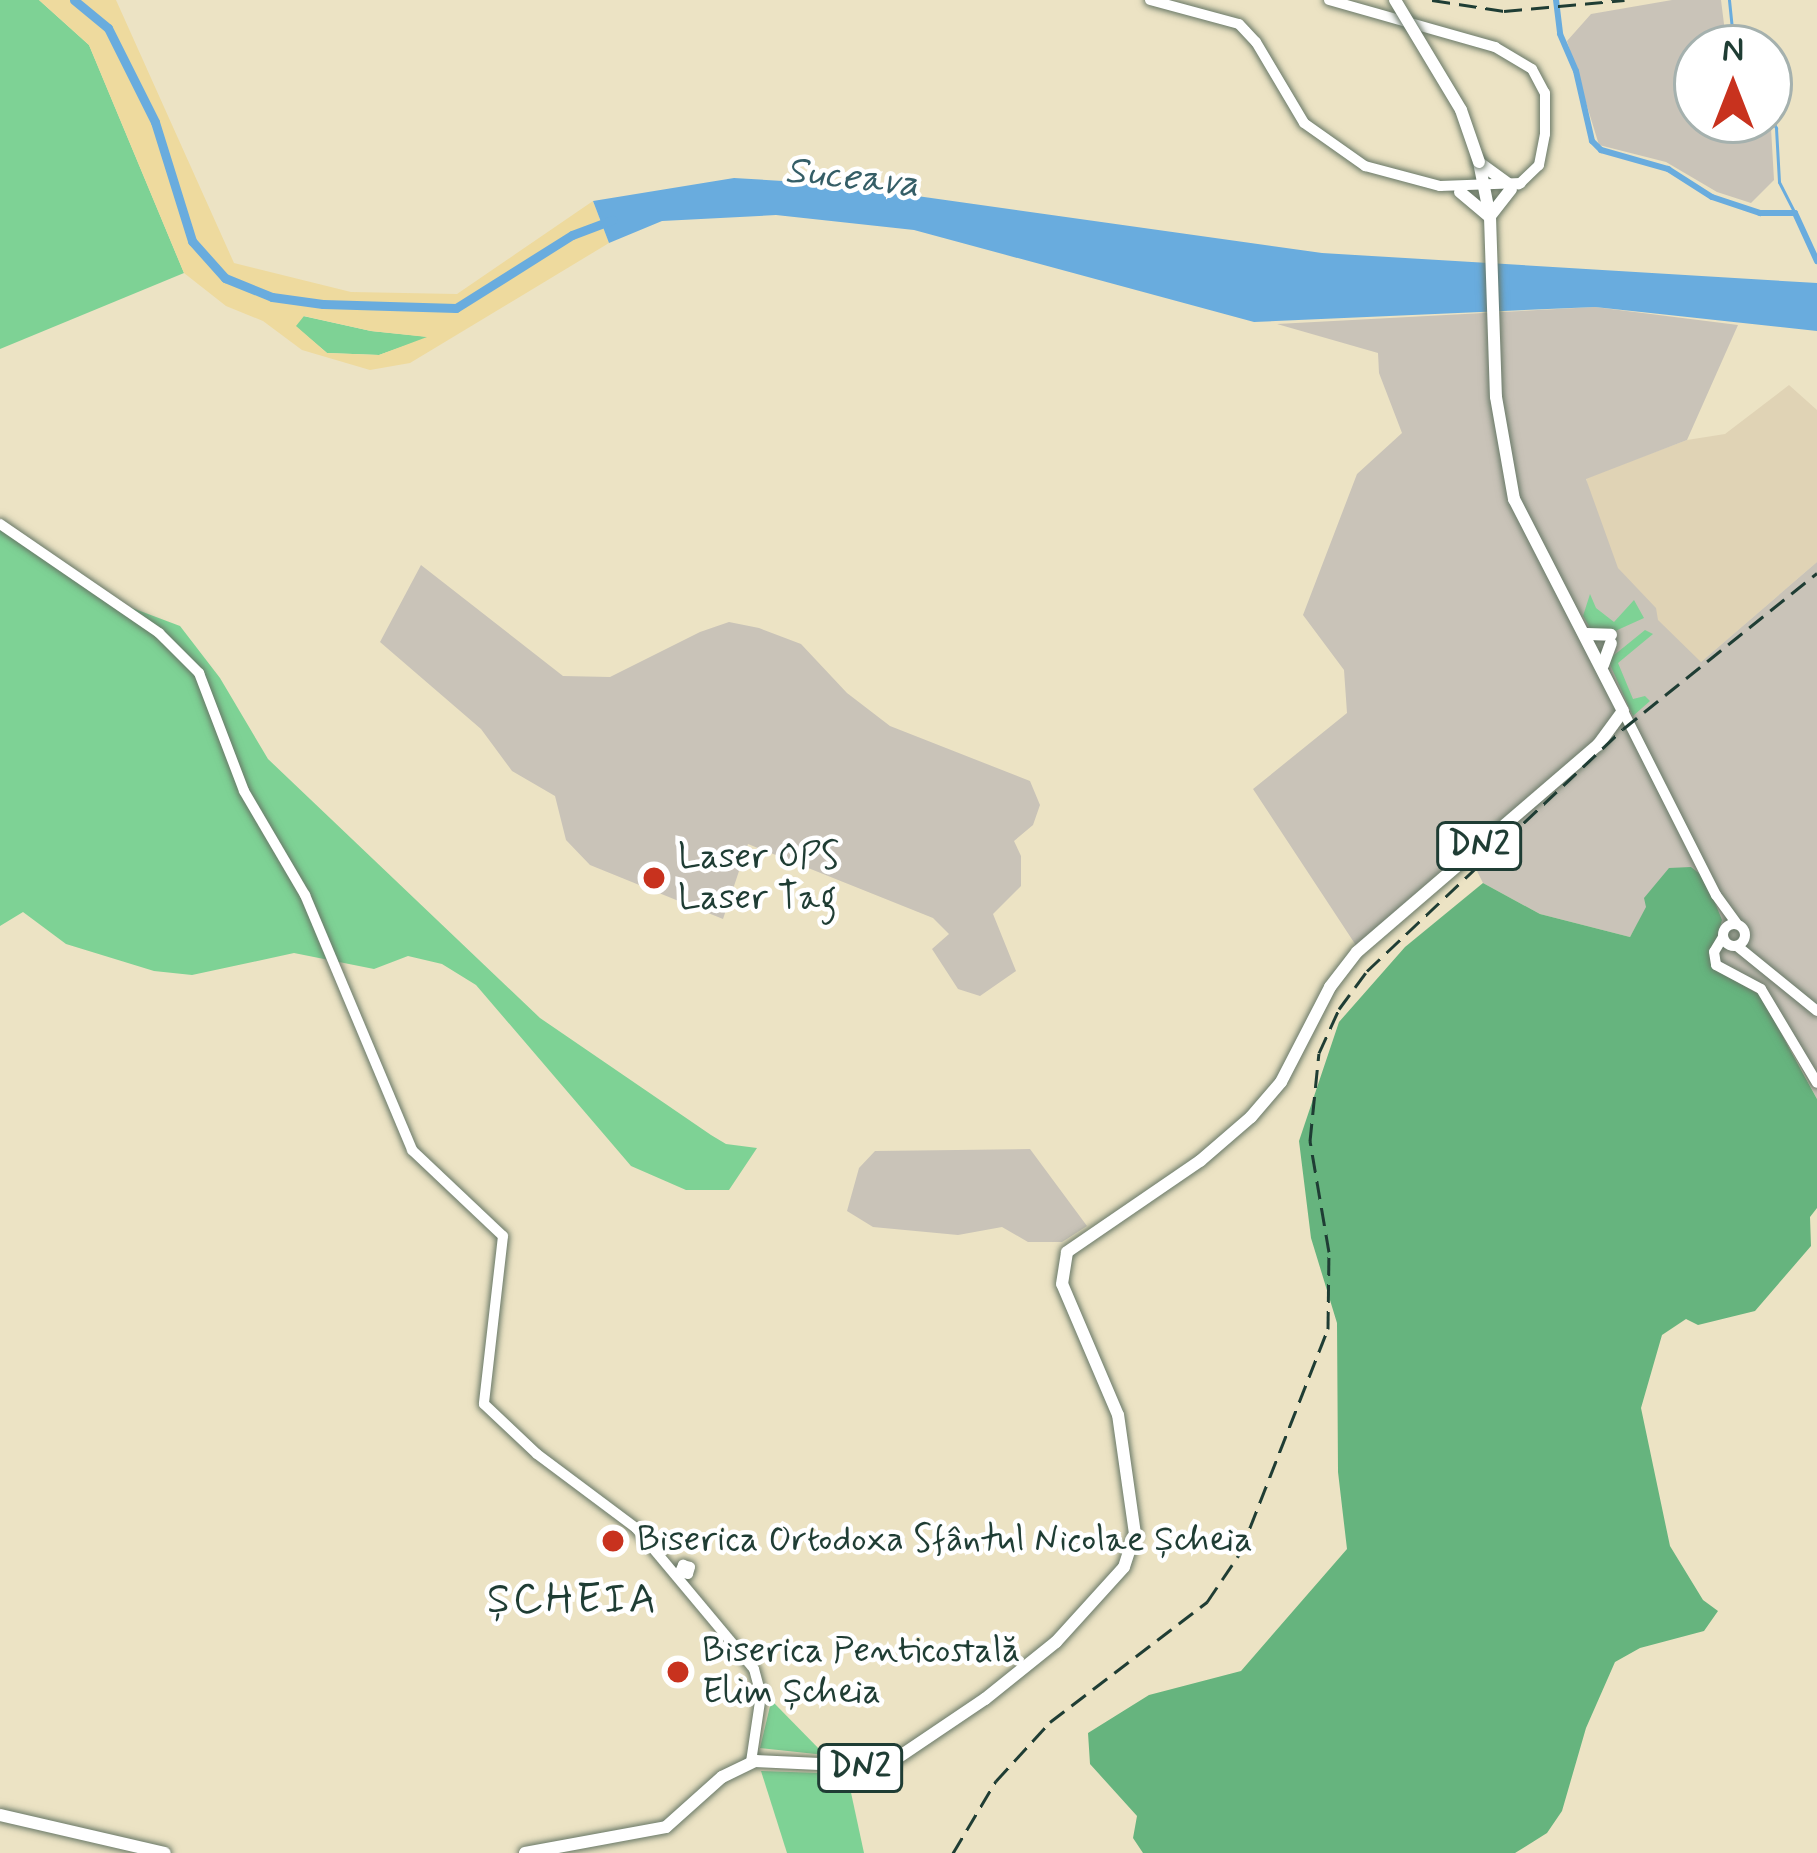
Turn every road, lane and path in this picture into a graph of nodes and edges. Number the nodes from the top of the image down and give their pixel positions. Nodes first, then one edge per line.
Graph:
1 (1150, 0) edge
2 (1329, 0) edge
3 (1395, 0) edge
4 (1479, 161) junction
5 (1514, 185) junction
6 (1460, 189) junction
7 (1485, 192) junction
8 (1490, 217) junction
9 (0, 524) edge
10 (1537, 549) junction
11 (1587, 634) junction
12 (1603, 665) junction
13 (1623, 711) junction
14 (1716, 895) junction
15 (1731, 938) junction
16 (1787, 986) junction
17 (1768, 992) junction
18 (1774, 1009) junction
19 (1817, 1011) edge
20 (1817, 1083) edge
21 (751, 1762) junction
22 (0, 1815) edge
23 (553, 1851) edge
24 (165, 1853) edge
25 (525, 1853) edge

1 - 6 main road
2 - 5 main road
3 - 4 main road, bridge
4 - 5 main road
4 - 6 main road
4 - 7 main road
5 - 7 main road
5 - 8 main road
6 - 7 main road
6 - 8 main road
7 - 8 main road
8 - 10 main road
9 - 21 main road
10 - 11 main road
10 - 13 main road
11 - 12 main road
11 - 12 main road
12 - 13 main road
13 - 14 main road
13 - 21 main road, DN2
14 - 15 main road
14 - 15 main road
15 - 16 main road
15 - 17 main road
15 - 18 main road
16 - 17 main road
16 - 19 main road
17 - 18 main road
18 - 20 main road
21 - 23 main road
22 - 24 main road
23 - 25 main road

